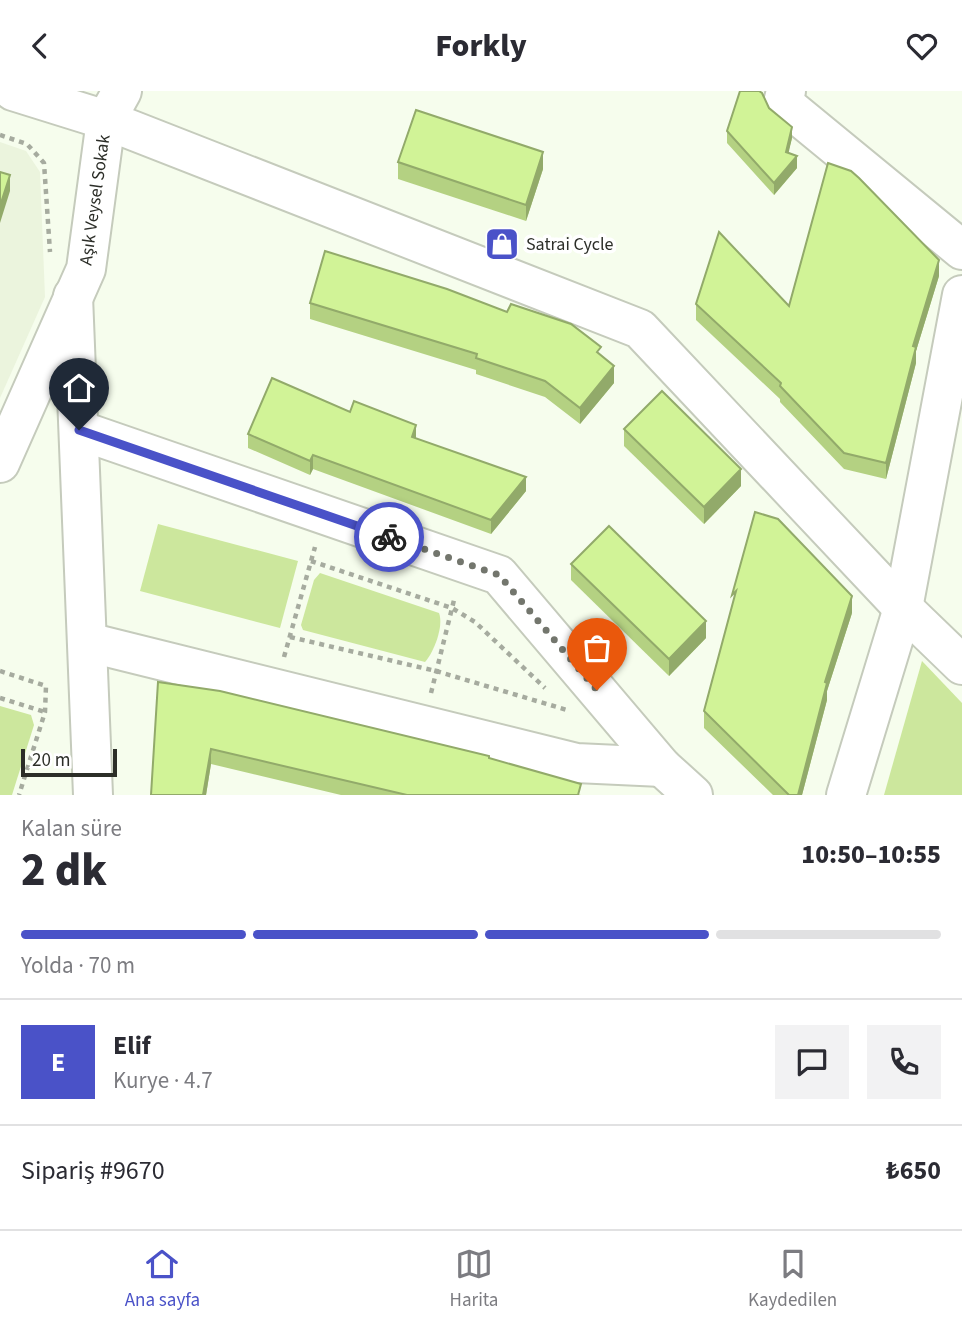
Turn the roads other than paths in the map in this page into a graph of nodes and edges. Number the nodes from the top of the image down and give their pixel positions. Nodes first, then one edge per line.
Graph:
1 (13, 91) edge
2 (786, 91) edge
3 (114, 105) edge
4 (962, 250) edge
5 (962, 295) edge
6 (74, 296) junction
7 (79, 430) junction
8 (0, 463) edge
9 (904, 608) junction
10 (87, 642) junction
11 (962, 665) edge
12 (662, 767) junction
13 (93, 795) edge
14 (693, 795) edge
15 (846, 795) edge

1 - 3 street
2 - 4 street
3 - 6 street, Aşık Veysel Sokak
3 - 9 street
5 - 9 street
6 - 7 street
6 - 8 street, Aşık Veysel Sokak
7 - 10 street
7 - 12 street
9 - 11 street
9 - 15 street
10 - 12 street
10 - 13 street
12 - 14 street

